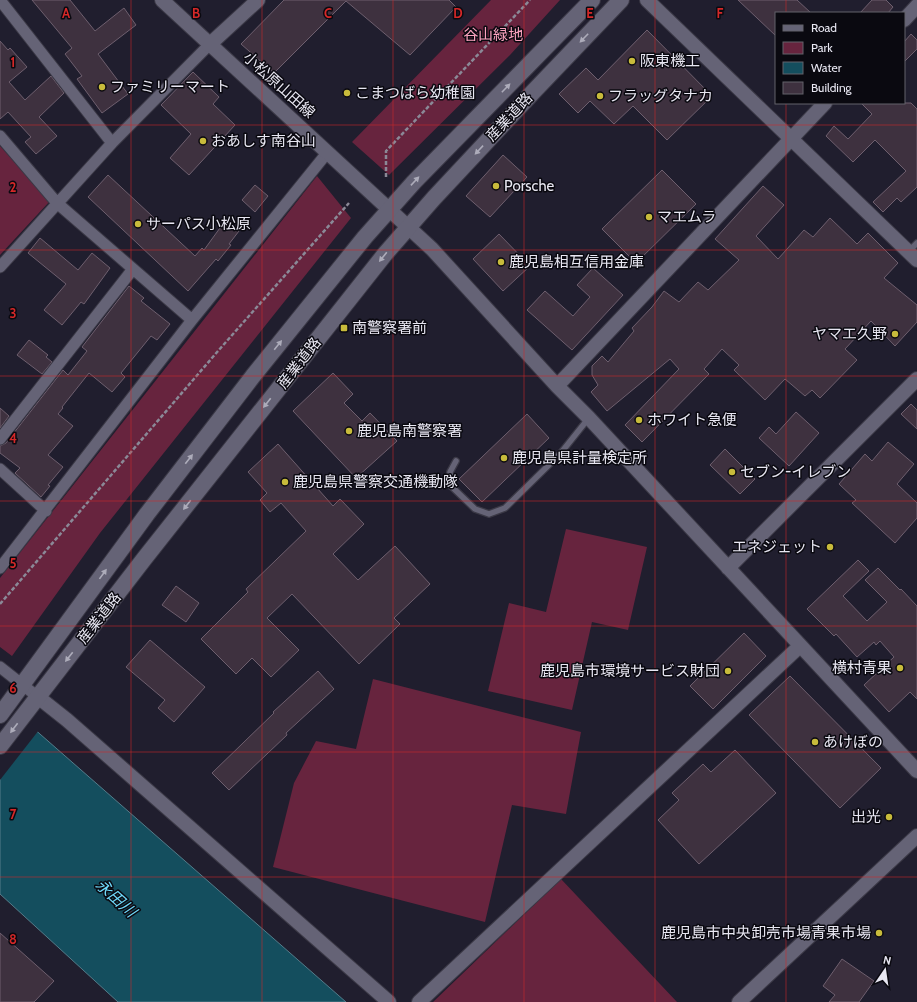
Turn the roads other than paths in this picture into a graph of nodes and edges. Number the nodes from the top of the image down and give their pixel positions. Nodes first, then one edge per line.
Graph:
1 (0, 0) edge
2 (162, 0) edge
3 (258, 0) edge
4 (592, 0) edge
5 (621, 0) edge
6 (647, 0) edge
7 (917, 6) edge
8 (905, 19) edge
9 (209, 45) junction
10 (824, 104) edge
11 (0, 136) edge
12 (792, 139) junction
13 (112, 143) junction
14 (327, 153) junction
15 (57, 203) junction
16 (389, 210) junction
17 (408, 228) junction
18 (914, 252) edge
19 (0, 267) edge
20 (133, 269) junction
21 (192, 320) junction
22 (917, 379) edge
23 (557, 386) junction
24 (589, 418) junction
25 (0, 439) edge
26 (456, 460) dead end
27 (0, 469) edge
28 (46, 510) junction
29 (0, 568) edge
30 (728, 568) junction
31 (800, 646) junction
32 (0, 667) edge
33 (19, 691) junction
34 (38, 697) junction
35 (0, 715) edge
36 (0, 746) edge
37 (912, 756) edge
38 (917, 771) edge
39 (917, 836) edge
40 (389, 1002) edge
41 (419, 1002) edge
42 (739, 1002) edge

1 - 13 street
2 - 9 street, 小松原山田線
3 - 9 street
16 -> 4 main road, 産業道路
5 -> 17 main road, 産業道路
6 - 12 street
7 - 8 street
9 - 13 street
9 - 14 street, 小松原山田線
10 - 12 street
11 - 15 street
12 - 18 street
12 - 23 street
13 - 15 street
14 - 16 street, 小松原山田線
14 - 21 street
15 - 19 street
15 - 20 street
16 - 17 street, 小松原山田線
33 -> 16 main road, 産業道路
17 - 23 street, 小松原山田線
17 -> 34 main road, 産業道路
20 - 21 street
20 - 25 street
21 - 28 street
22 - 30 street
23 - 24 street, 小松原山田線
24 - 26 lane
24 - 30 street, 小松原山田線
27 - 28 street
28 - 29 street
30 - 31 street, 小松原山田線
31 - 37 street, 小松原山田線
31 - 41 street
32 - 33 street
33 - 34 street
33 - 35 main road, 産業道路
34 -> 36 main road, 産業道路
34 - 40 street
37 - 38 street, 小松原山田線
39 - 42 street

